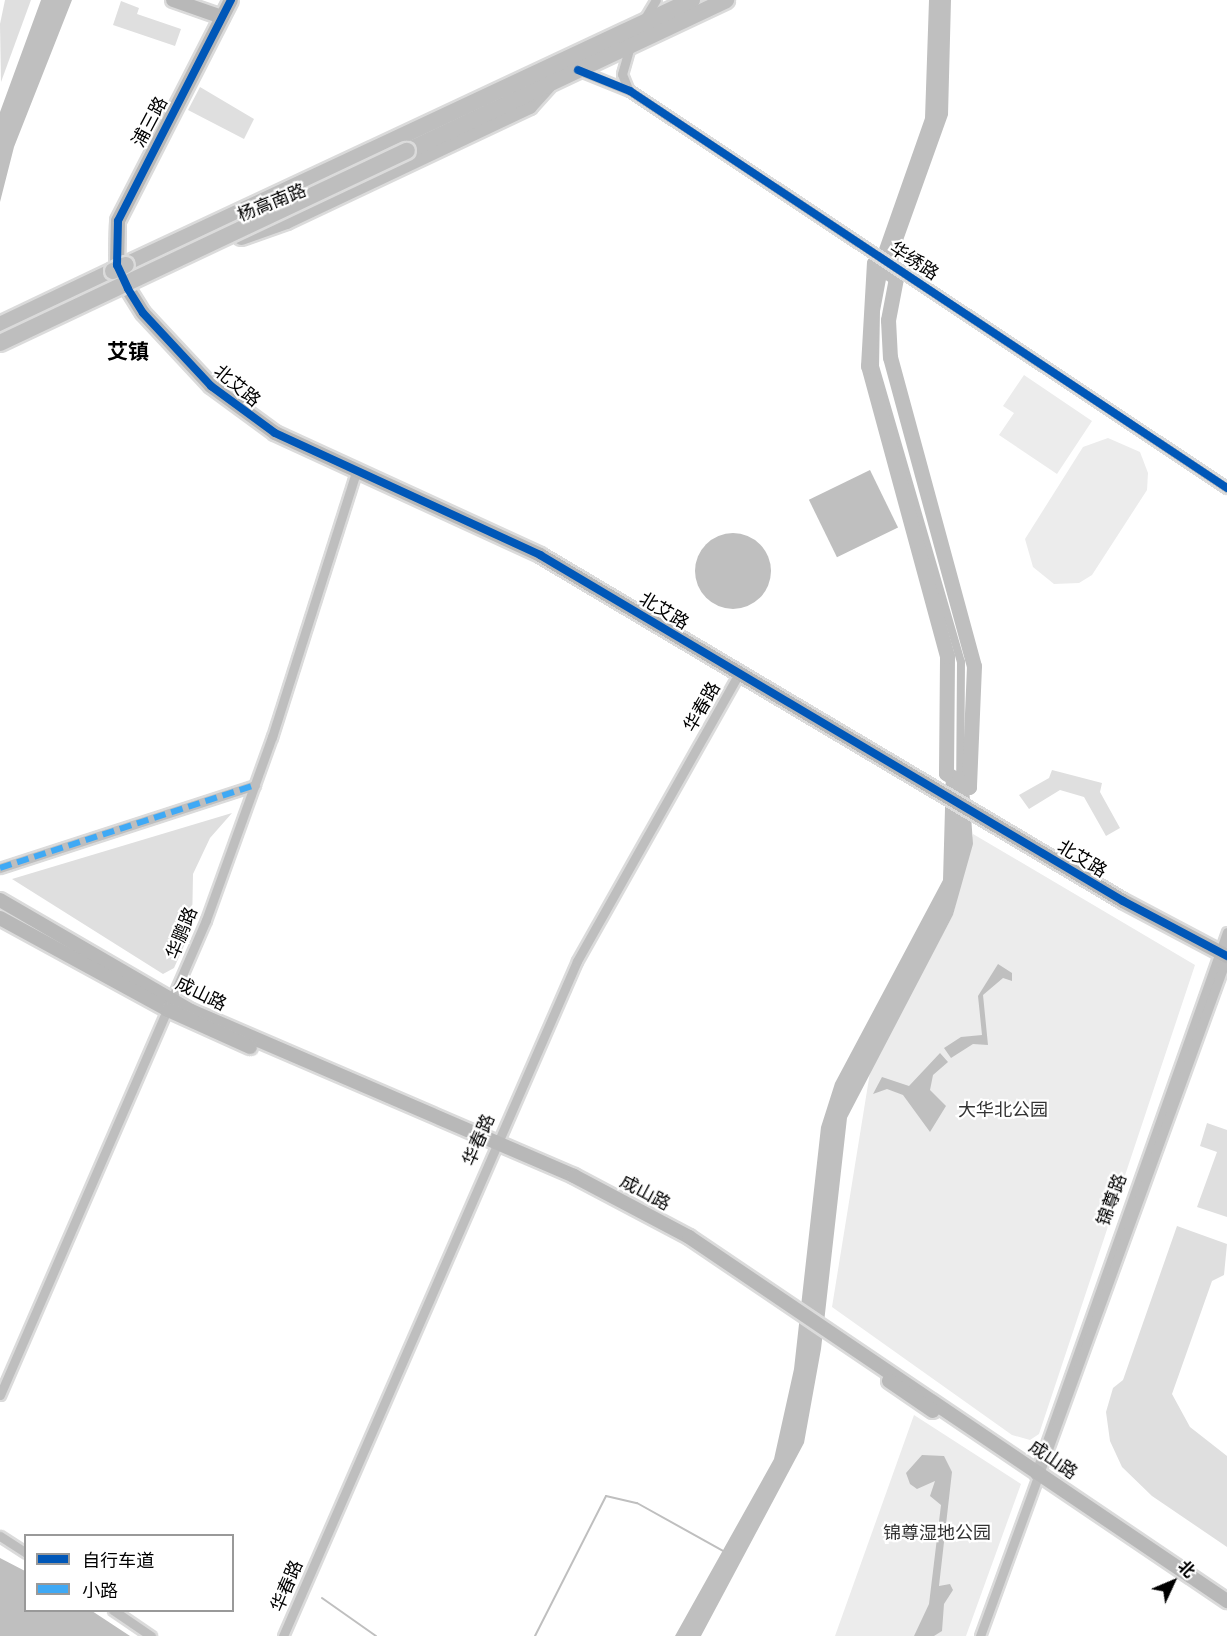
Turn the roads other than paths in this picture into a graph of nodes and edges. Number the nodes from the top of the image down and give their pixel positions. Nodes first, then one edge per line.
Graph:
1 (173, 0) edge
2 (231, 0) edge
3 (656, 0) edge
4 (692, 0) edge
5 (726, 0) edge
6 (222, 16) junction
7 (638, 26) junction
8 (630, 45) junction
9 (578, 70) junction
10 (547, 77) junction
11 (630, 91) junction
12 (404, 144) junction
13 (117, 265) junction
14 (128, 289) junction
15 (0, 320) edge
16 (0, 326) edge
17 (0, 342) edge
18 (0, 348) edge
19 (357, 469) junction
20 (1227, 488) edge
21 (739, 674) junction
22 (255, 785) junction
23 (0, 868) edge
24 (0, 900) edge
25 (0, 918) edge
26 (1227, 932) edge
27 (1224, 955) edge
28 (170, 1006) junction
29 (495, 1146) junction
30 (0, 1395) edge
31 (1037, 1475) junction
32 (0, 1536) edge
33 (24, 1551) edge
34 (1227, 1601) edge
35 (114, 1612) edge
36 (1227, 1612) edge
37 (151, 1636) edge
38 (283, 1636) edge
39 (980, 1636) edge

1 - 6 main road
2 - 6 main road, 浦三路
3 - 7 street
4 - 7 highway, 杨高南路
5 - 8 highway, 杨高南路
6 - 13 main road, 浦三路
7 - 10 highway, 杨高南路
8 - 9 highway, 杨高南路
8 - 11 street
9 - 10 highway, 杨高南路
9 - 11 street, 华绣路
10 - 12 highway, 杨高南路
10 - 13 main road, 杨高南路
10 - 14 main road, 杨高南路
11 - 20 street, 华绣路
12 - 16 highway, 杨高南路, bridge
12 - 17 highway, 杨高南路, bridge
13 - 14 main road, 北艾路
13 - 15 main road, 杨高南路
14 - 18 main road, 杨高南路
14 - 19 main road, 北艾路
19 - 21 main road, 北艾路
19 - 22 street, 华鹏路
21 - 27 main road, 北艾路
21 - 29 street, 华春路
22 - 23 street
22 - 28 street, 华鹏路
24 - 28 main road, 成山路
25 - 28 main road, 成山路
26 - 27 street, 锦尊路
27 - 31 street, 锦尊路
28 - 29 main road, 成山路
28 - 30 street, 华鹏路
29 - 31 main road, 成山路
29 - 38 street, 华春路
31 - 34 main road, 成山路
31 - 36 main road, 成山路
31 - 39 street, 锦尊路
32 - 33 street
35 - 37 street

